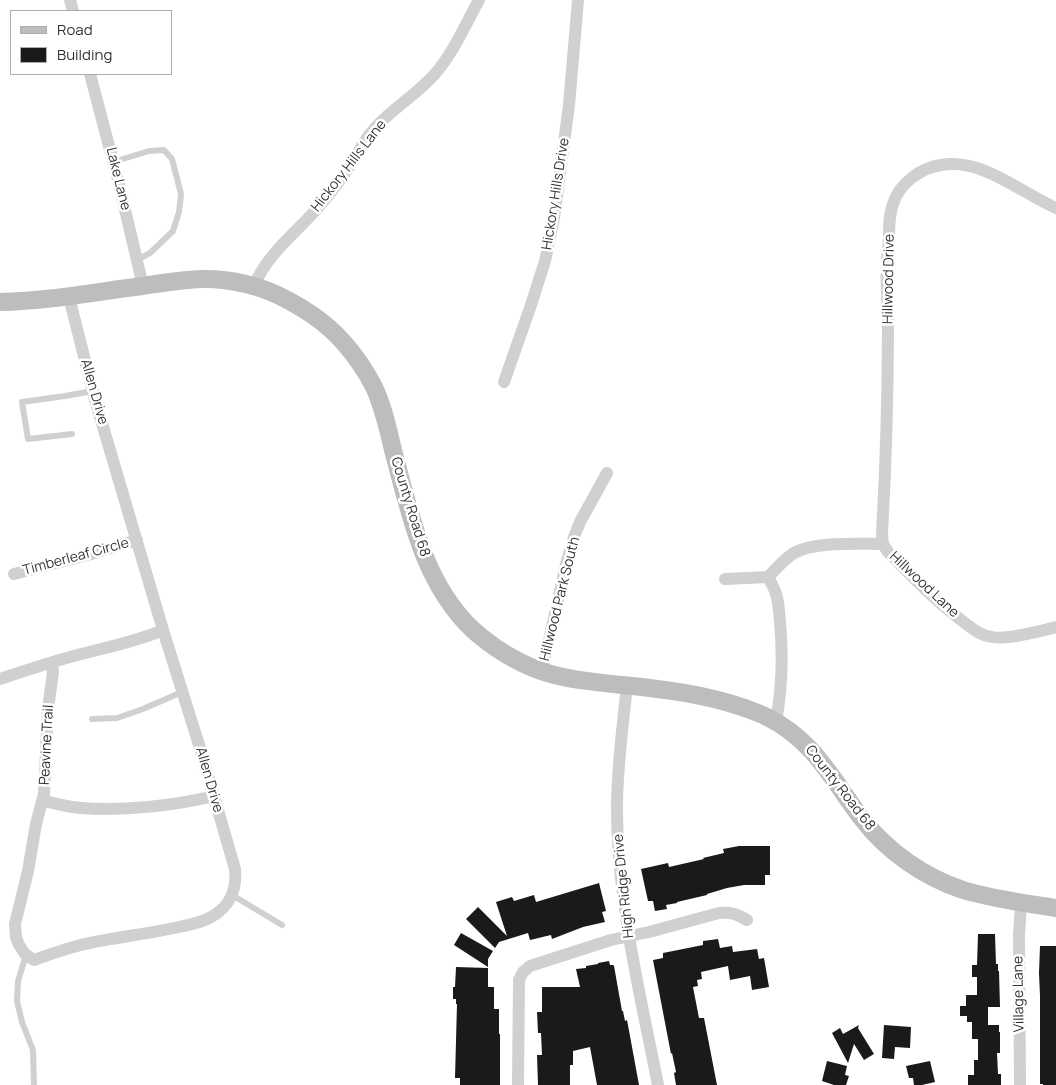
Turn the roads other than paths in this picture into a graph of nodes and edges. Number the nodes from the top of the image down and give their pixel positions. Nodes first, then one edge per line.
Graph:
1 (479, 0) edge
2 (578, 0) edge
3 (90, 75) edge
4 (113, 162) junction
5 (1056, 208) edge
6 (138, 260) junction
7 (143, 286) junction
8 (254, 286) junction
9 (69, 297) junction
10 (0, 302) edge
11 (504, 382) dead end
12 (93, 391) junction
13 (72, 434) dead end
14 (607, 473) dead end
15 (137, 540) junction
16 (883, 544) junction
17 (14, 574) dead end
18 (768, 577) junction
19 (725, 579) dead end
20 (1056, 627) edge
21 (163, 630) junction
22 (52, 663) junction
23 (542, 672) junction
24 (0, 679) edge
25 (627, 685) junction
26 (182, 692) junction
27 (92, 719) dead end
28 (776, 722) junction
29 (214, 796) junction
30 (43, 801) junction
31 (232, 895) junction
32 (1021, 903) junction
33 (1056, 908) edge
34 (747, 920) dead end
35 (282, 925) dead end
36 (629, 936) junction
37 (26, 955) junction
38 (34, 1085) edge
39 (518, 1085) edge
40 (658, 1085) edge
41 (1020, 1085) edge

1 - 8 street, Hickory Hills Lane
2 - 11 street, Hickory Hills Drive
3 - 4 street, Lake Lane
4 - 6 street, Lake Lane
4 - 6 lane
5 - 16 street, Hillwood Drive
6 - 7 street, Lake Lane
7 - 8 street, County Road 68
7 - 9 street, County Road 68
8 - 23 street, County Road 68
9 - 10 street, County Road 68
9 - 12 street, Allen Drive
12 - 13 lane
12 - 15 street, Allen Drive
14 - 23 street, Hillwood Park South
15 - 17 street, Timberleaf Circle
15 - 21 street, Allen Drive
16 - 18 street, Hillwood Lane
16 - 20 street, Hillwood Lane
18 - 19 street
18 - 28 street
21 - 22 street
21 - 26 street, Allen Drive
22 - 24 street
22 - 30 street, Peavine Trail
23 - 25 street, County Road 68
25 - 28 street, County Road 68
25 - 36 street, High Ridge Drive
26 - 27 lane
26 - 29 street, Allen Drive
28 - 32 street, County Road 68
29 - 30 street, Peavine Trail
29 - 31 street, Allen Drive
30 - 37 street
31 - 35 lane
31 - 37 street
32 - 33 street, County Road 68
32 - 41 street, Village Lane
34 - 36 street
36 - 39 street
36 - 40 street, High Ridge Drive
37 - 38 lane

